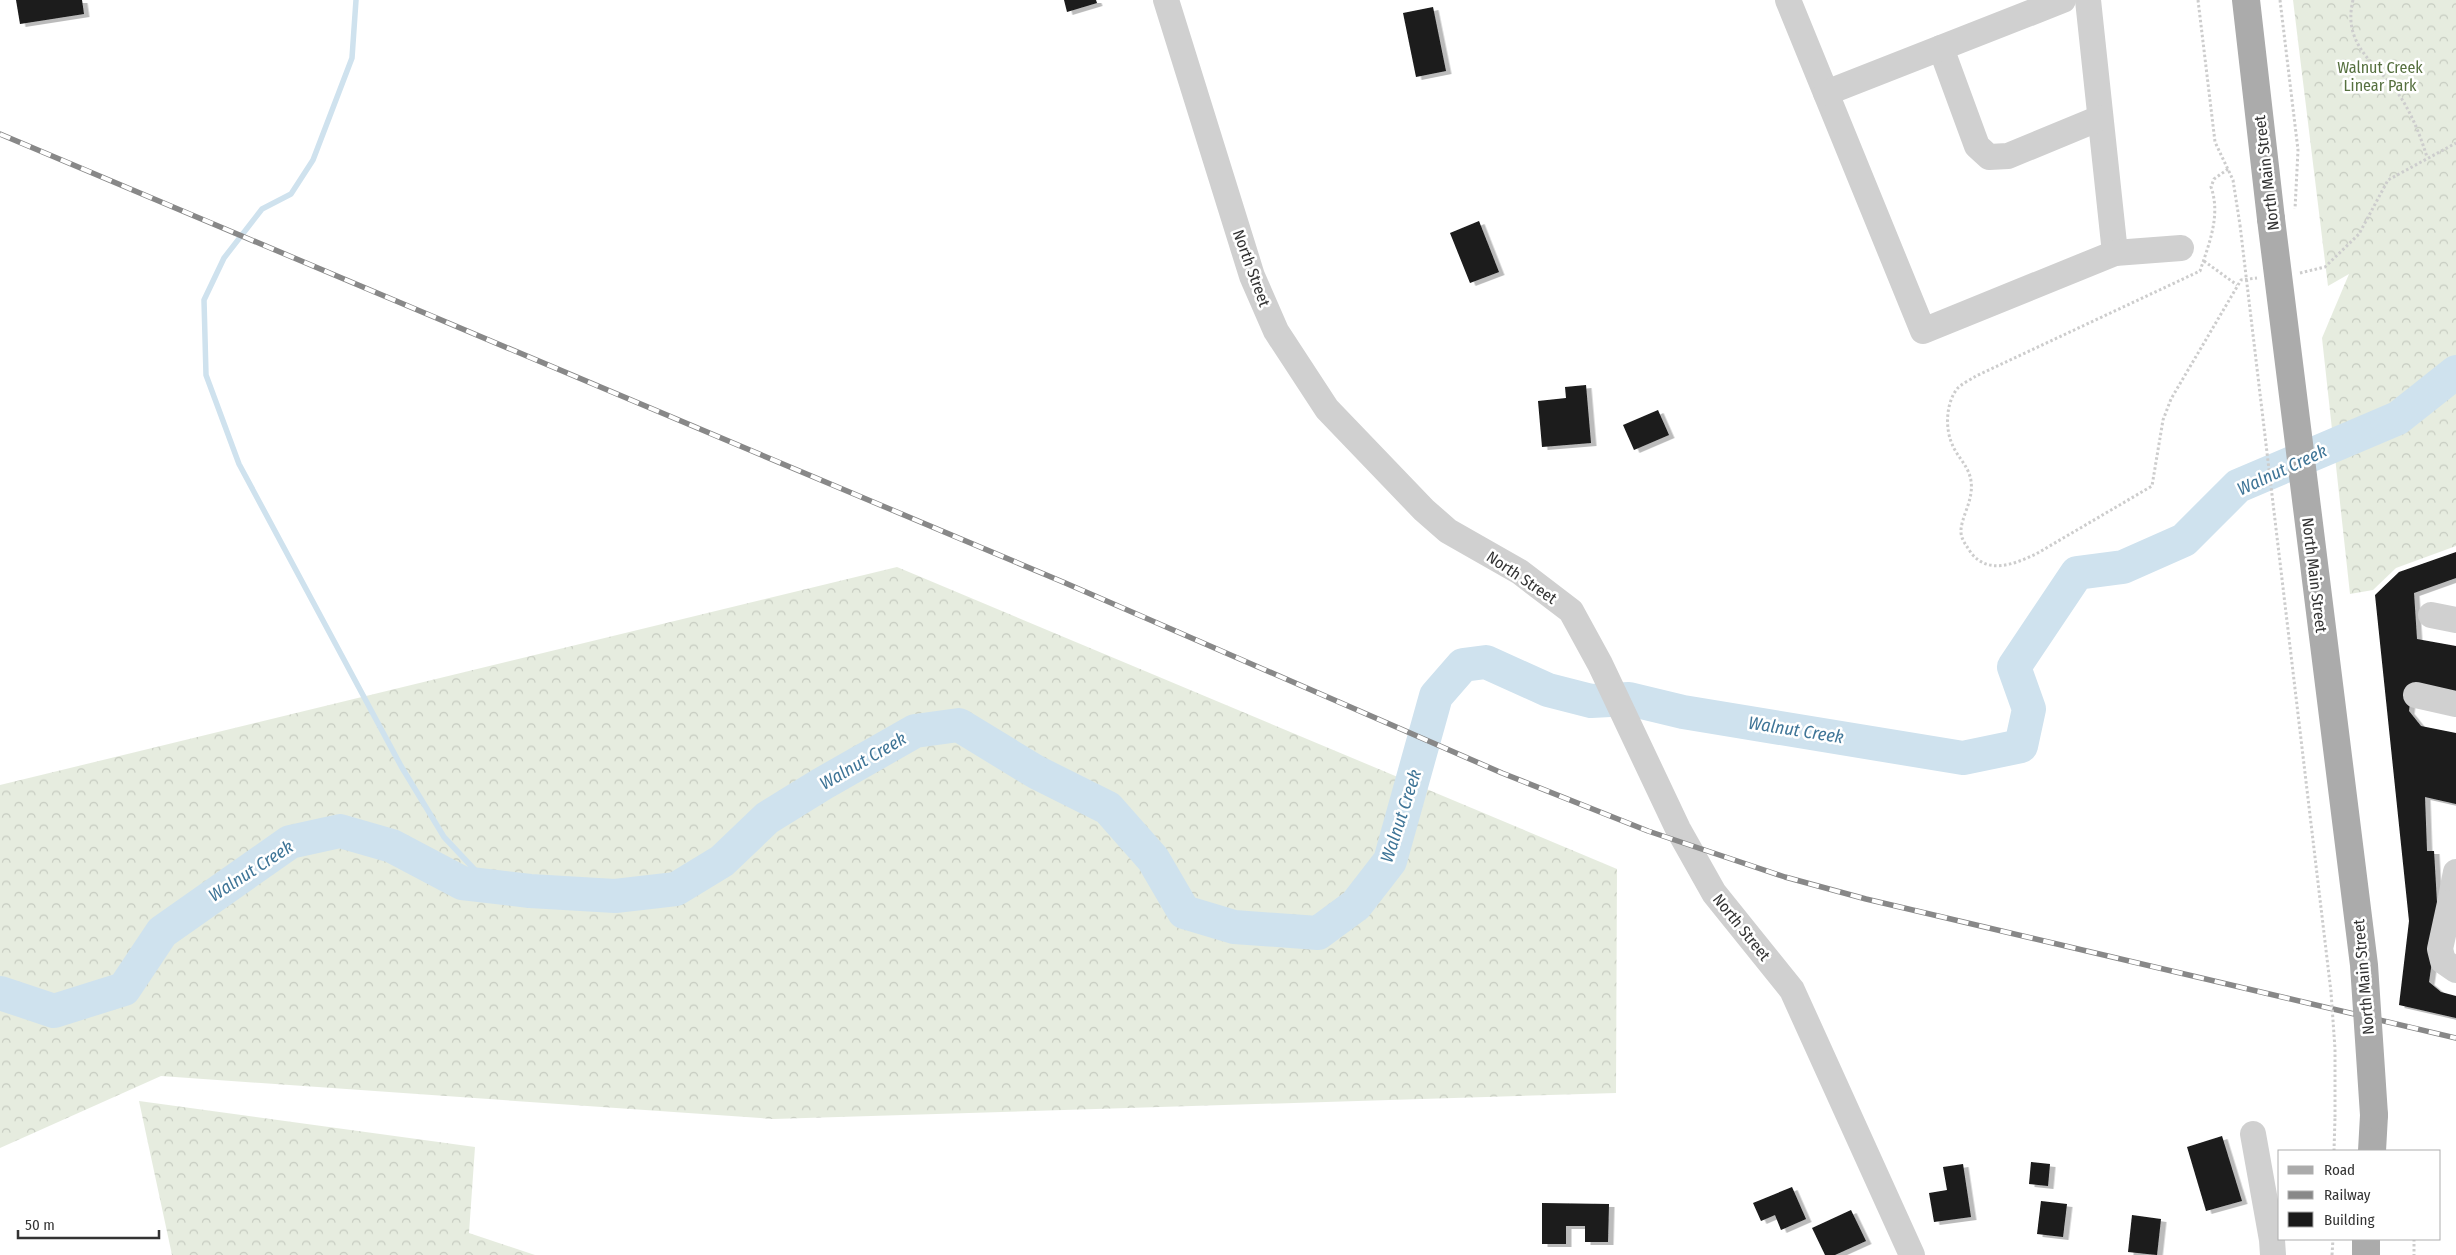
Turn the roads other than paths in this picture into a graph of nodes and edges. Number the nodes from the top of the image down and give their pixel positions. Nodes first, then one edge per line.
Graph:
1 (1166, 0) edge
2 (1788, 0) edge
3 (2062, 0) edge
4 (2088, 0) edge
5 (2246, 0) edge
6 (1941, 48) junction
7 (1826, 93) junction
8 (2100, 118) junction
9 (2182, 248) dead end
10 (2115, 253) junction
11 (2431, 615) dead end
12 (2456, 620) edge
13 (2416, 695) dead end
14 (2456, 704) edge
15 (2456, 872) edge
16 (2453, 903) edge
17 (2456, 970) edge
18 (2254, 1134) dead end
19 (2372, 1150) edge
20 (2366, 1240) edge
21 (1912, 1255) edge
22 (2273, 1255) edge
23 (2366, 1255) edge

1 - 21 street, North Street
2 - 7 street
3 - 6 street
4 - 8 street
5 - 19 main road, North Main Street, bridge
6 - 7 street
6 - 8 street
7 - 10 street
8 - 10 street
9 - 10 street
11 - 12 street
13 - 14 street
15 - 16 street
16 - 17 street
18 - 22 street
20 - 23 main road

